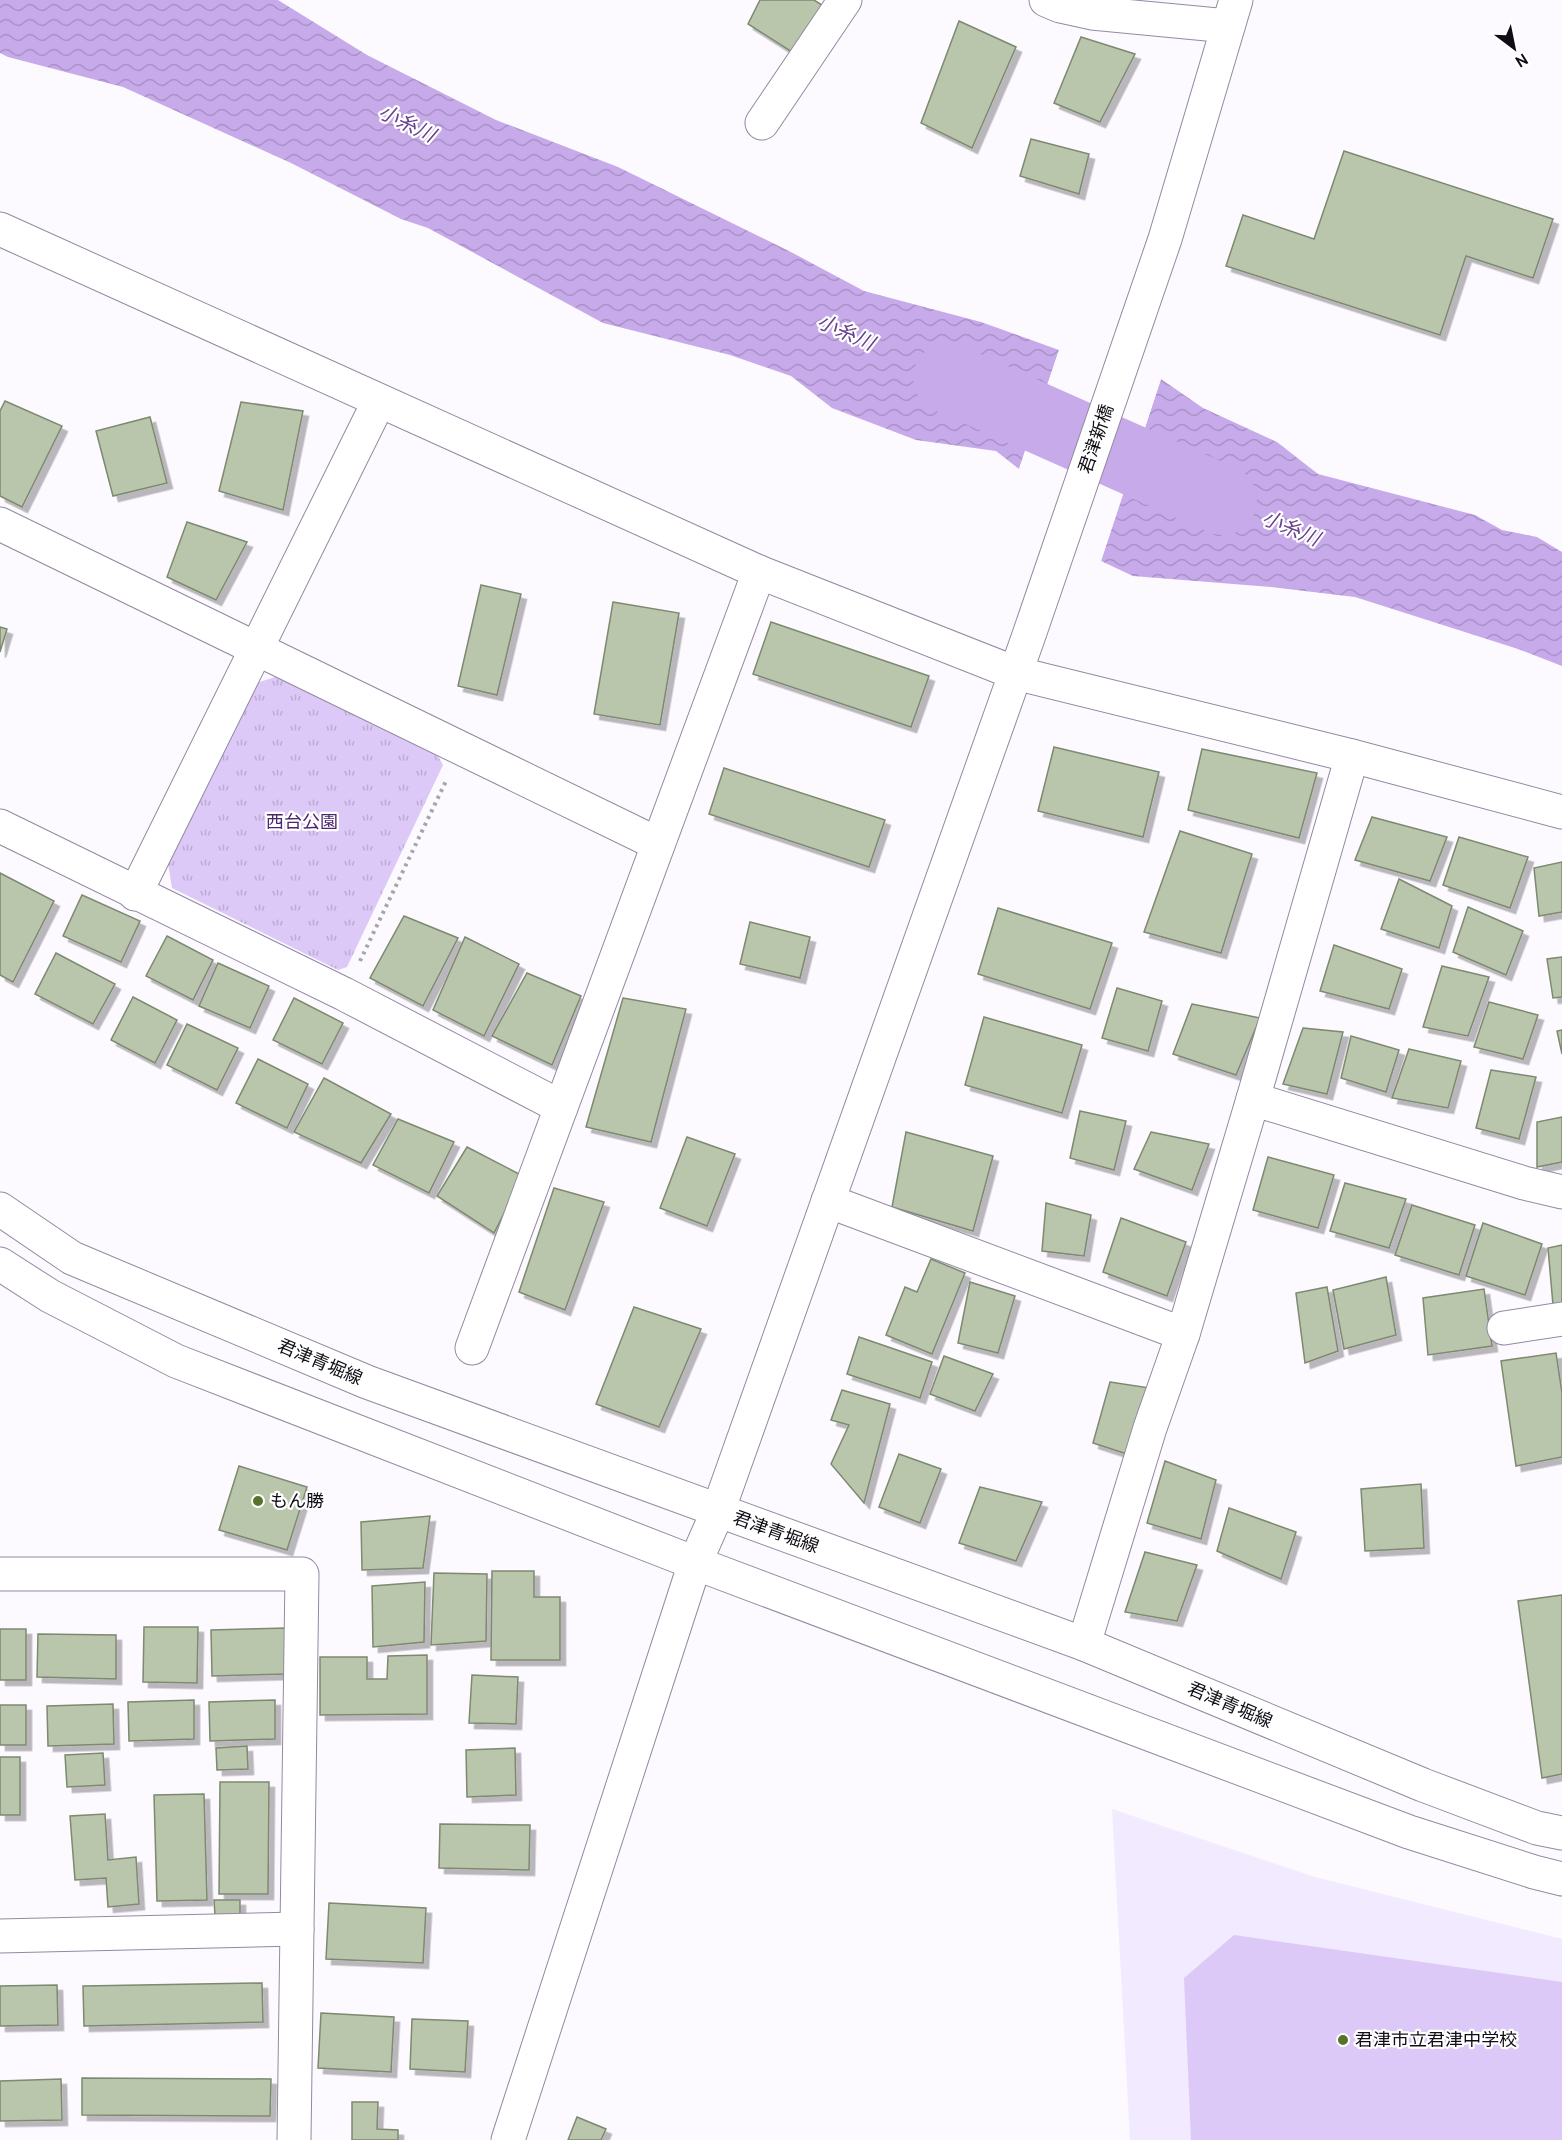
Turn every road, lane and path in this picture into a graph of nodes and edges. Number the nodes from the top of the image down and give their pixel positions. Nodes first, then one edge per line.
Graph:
1 (845, 0) edge
2 (1046, 0) edge
3 (1232, 13) edge
4 (762, 123) dead end
5 (0, 229) edge
6 (379, 401) junction
7 (0, 524) edge
8 (759, 572) junction
9 (257, 649) junction
10 (1016, 673) junction
11 (462, 749) junction
12 (1352, 756) junction
13 (1562, 813) edge
14 (0, 826) edge
15 (658, 844) junction
16 (135, 894) junction
17 (344, 994) junction
18 (1253, 1099) junction
19 (561, 1107) junction
20 (1562, 1192) edge
21 (828, 1201) junction
22 (0, 1209) edge
23 (0, 1264) edge
24 (1562, 1319) edge
25 (1504, 1328) dead end
26 (1183, 1334) junction
27 (472, 1348) dead end
28 (718, 1511) junction
29 (695, 1563) junction
30 (0, 1574) edge
31 (1084, 1644) junction
32 (1562, 1833) edge
33 (1562, 1879) edge
34 (297, 1929) junction
35 (0, 1936) edge
36 (294, 2140) edge
37 (508, 2140) edge

1 - 4 street
2 - 3 street
3 - 10 street, 君津新橋
5 - 6 street
6 - 8 street
6 - 9 street
7 - 9 street
8 - 10 street
8 - 15 street
9 - 11 street
9 - 16 street
10 - 12 street
10 - 21 street, 君津新橋
11 - 15 street
11 - 17 path
12 - 13 street
12 - 18 street
14 - 16 street
15 - 19 street
16 - 17 street
17 - 19 street
18 - 20 street
18 - 26 street
19 - 27 street
21 - 26 street
21 - 28 street, 君津新橋
22 - 28 street, 君津青堀線
23 - 29 street
24 - 25 street
26 - 31 street
28 - 29 street, 君津新橋
28 - 31 street, 君津青堀線
29 - 33 street
29 - 37 street, 君津新橋
30 - 34 street
31 - 32 street, 君津青堀線
34 - 35 street
34 - 36 street

